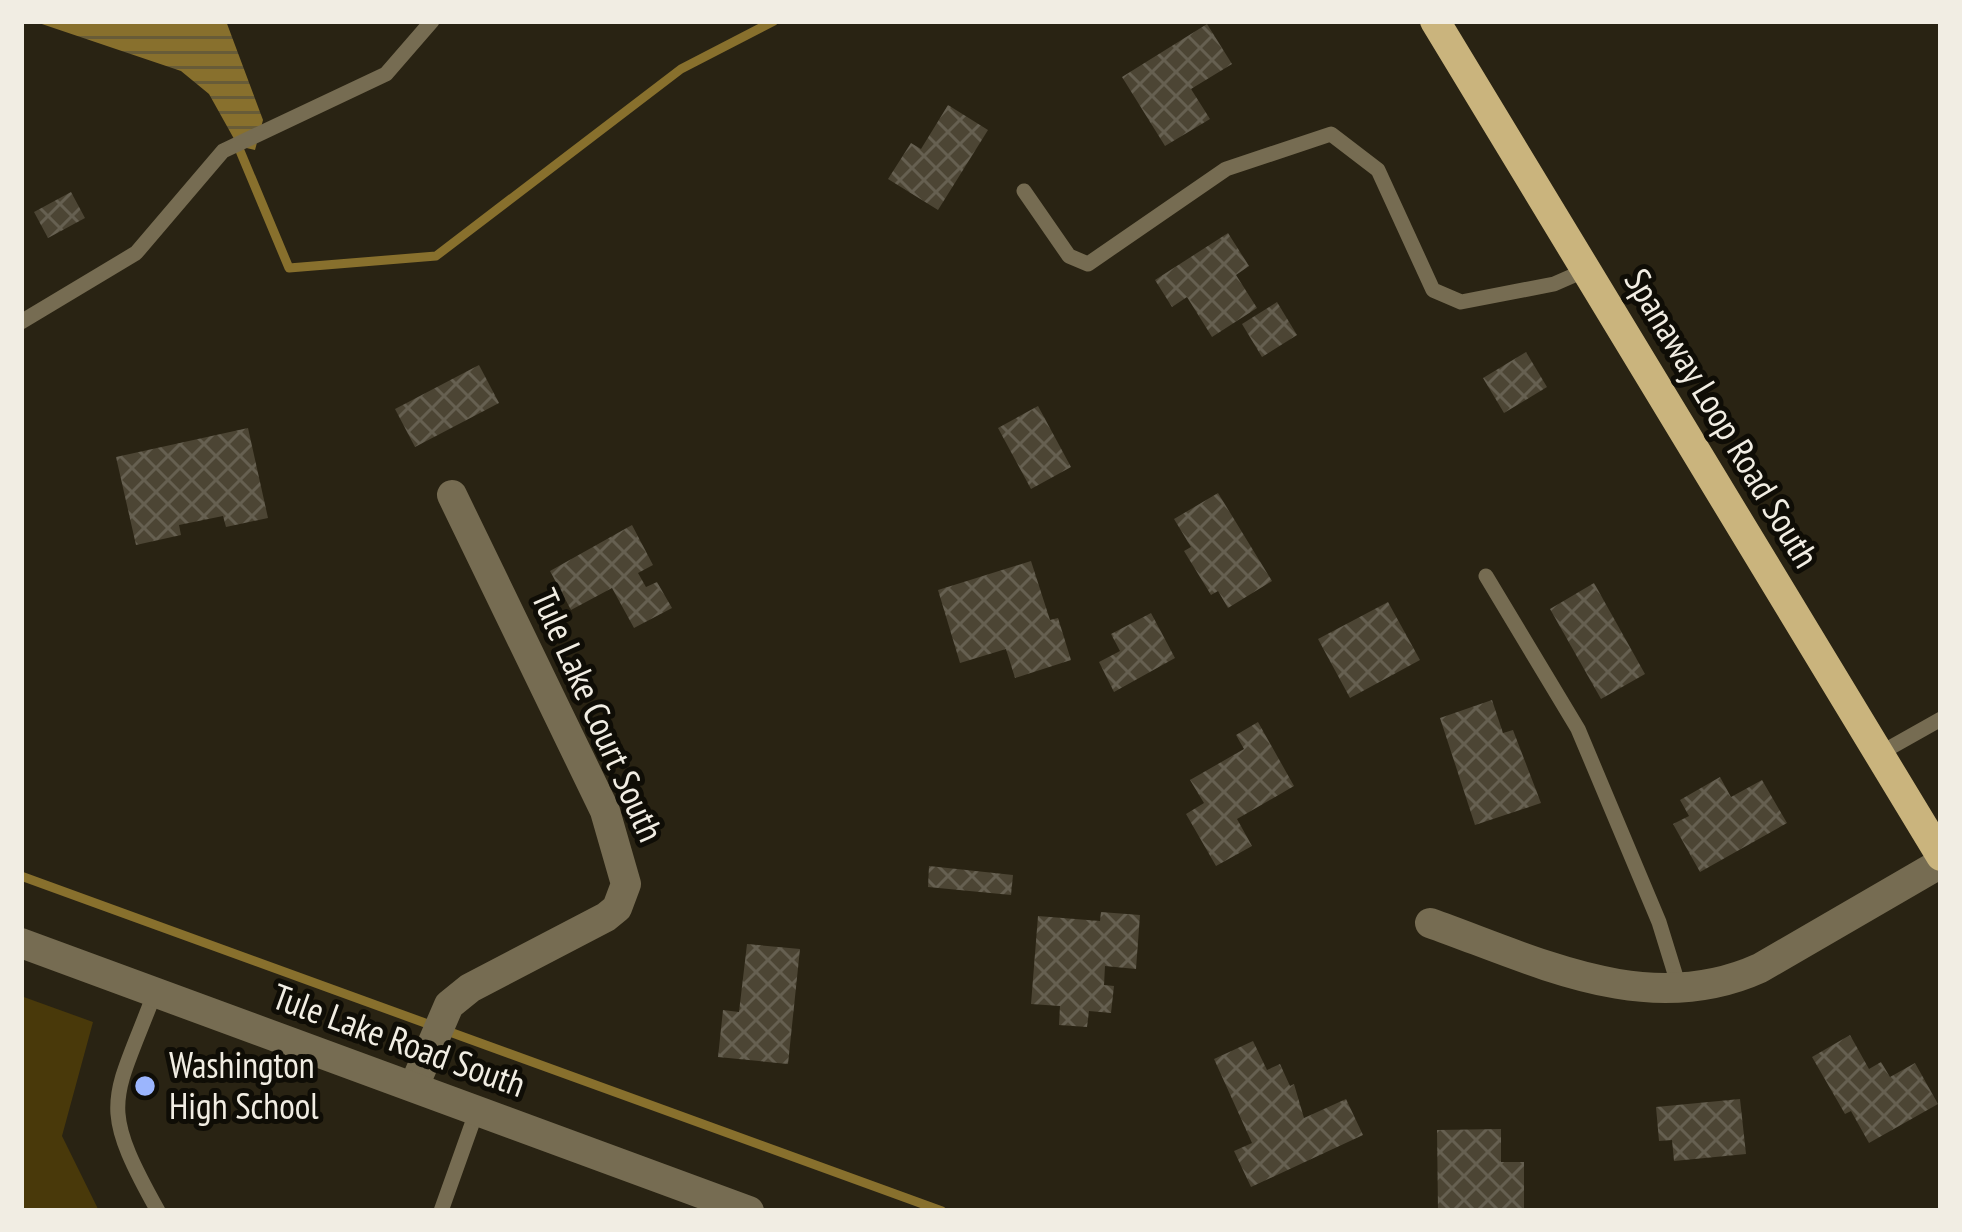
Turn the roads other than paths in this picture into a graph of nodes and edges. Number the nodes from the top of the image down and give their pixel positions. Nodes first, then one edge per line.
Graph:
1 (432, 21) edge
2 (1435, 21) edge
3 (1024, 191) dead end
4 (1588, 268) junction
5 (21, 322) edge
6 (452, 495) dead end
7 (1486, 576) dead end
8 (1941, 719) edge
9 (1877, 755) junction
10 (1941, 860) edge
11 (1430, 923) dead end
12 (21, 943) edge
13 (1680, 991) junction
14 (155, 992) junction
15 (414, 1086) junction
16 (477, 1109) junction
17 (697, 1202) edge
18 (158, 1211) edge
19 (441, 1211) edge
20 (749, 1211) edge

1 - 5 lane
2 - 4 main road, Spanaway Loop Road South
3 - 4 lane
4 - 9 main road, Spanaway Loop Road South
6 - 15 street, Tule Lake Court South
7 - 13 lane
8 - 9 lane
9 - 10 main road, Spanaway Loop Road South
10 - 13 street
11 - 13 street
12 - 14 street, Tule Lake Road South
14 - 15 street, Tule Lake Road South
14 - 18 lane
15 - 16 street, Tule Lake Road South
16 - 17 street, Tule Lake Road South
16 - 19 lane
17 - 20 street, Tule Lake Road South

